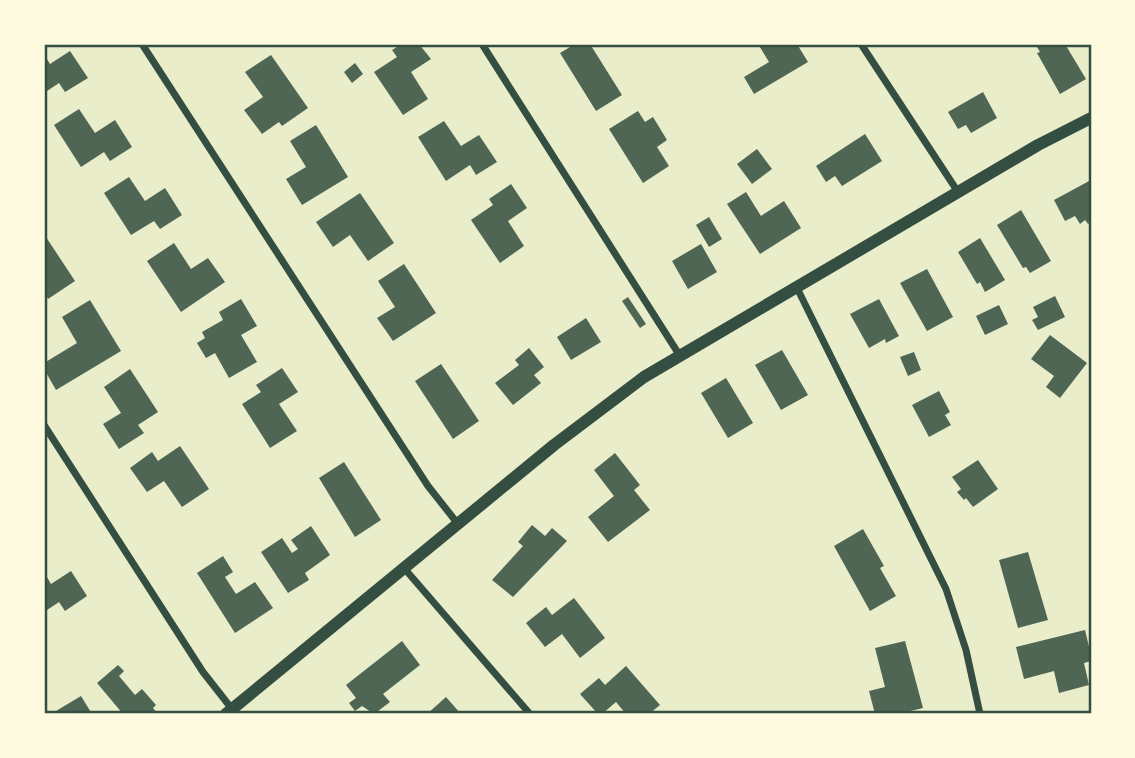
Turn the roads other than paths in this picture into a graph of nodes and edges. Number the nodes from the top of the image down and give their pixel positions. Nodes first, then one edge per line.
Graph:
1 (142, 44) edge
2 (482, 44) edge
3 (861, 44) edge
4 (1091, 118) edge
5 (958, 192) junction
6 (797, 288) junction
7 (680, 356) junction
8 (44, 425) edge
9 (458, 524) junction
10 (404, 568) junction
11 (229, 712) edge
12 (530, 714) edge
13 (980, 714) edge

1 - 9 street
2 - 7 street
3 - 5 street
4 - 5 street
5 - 6 street
6 - 7 street
6 - 13 street
7 - 9 street
8 - 11 street
9 - 10 street
10 - 11 street
10 - 12 street

